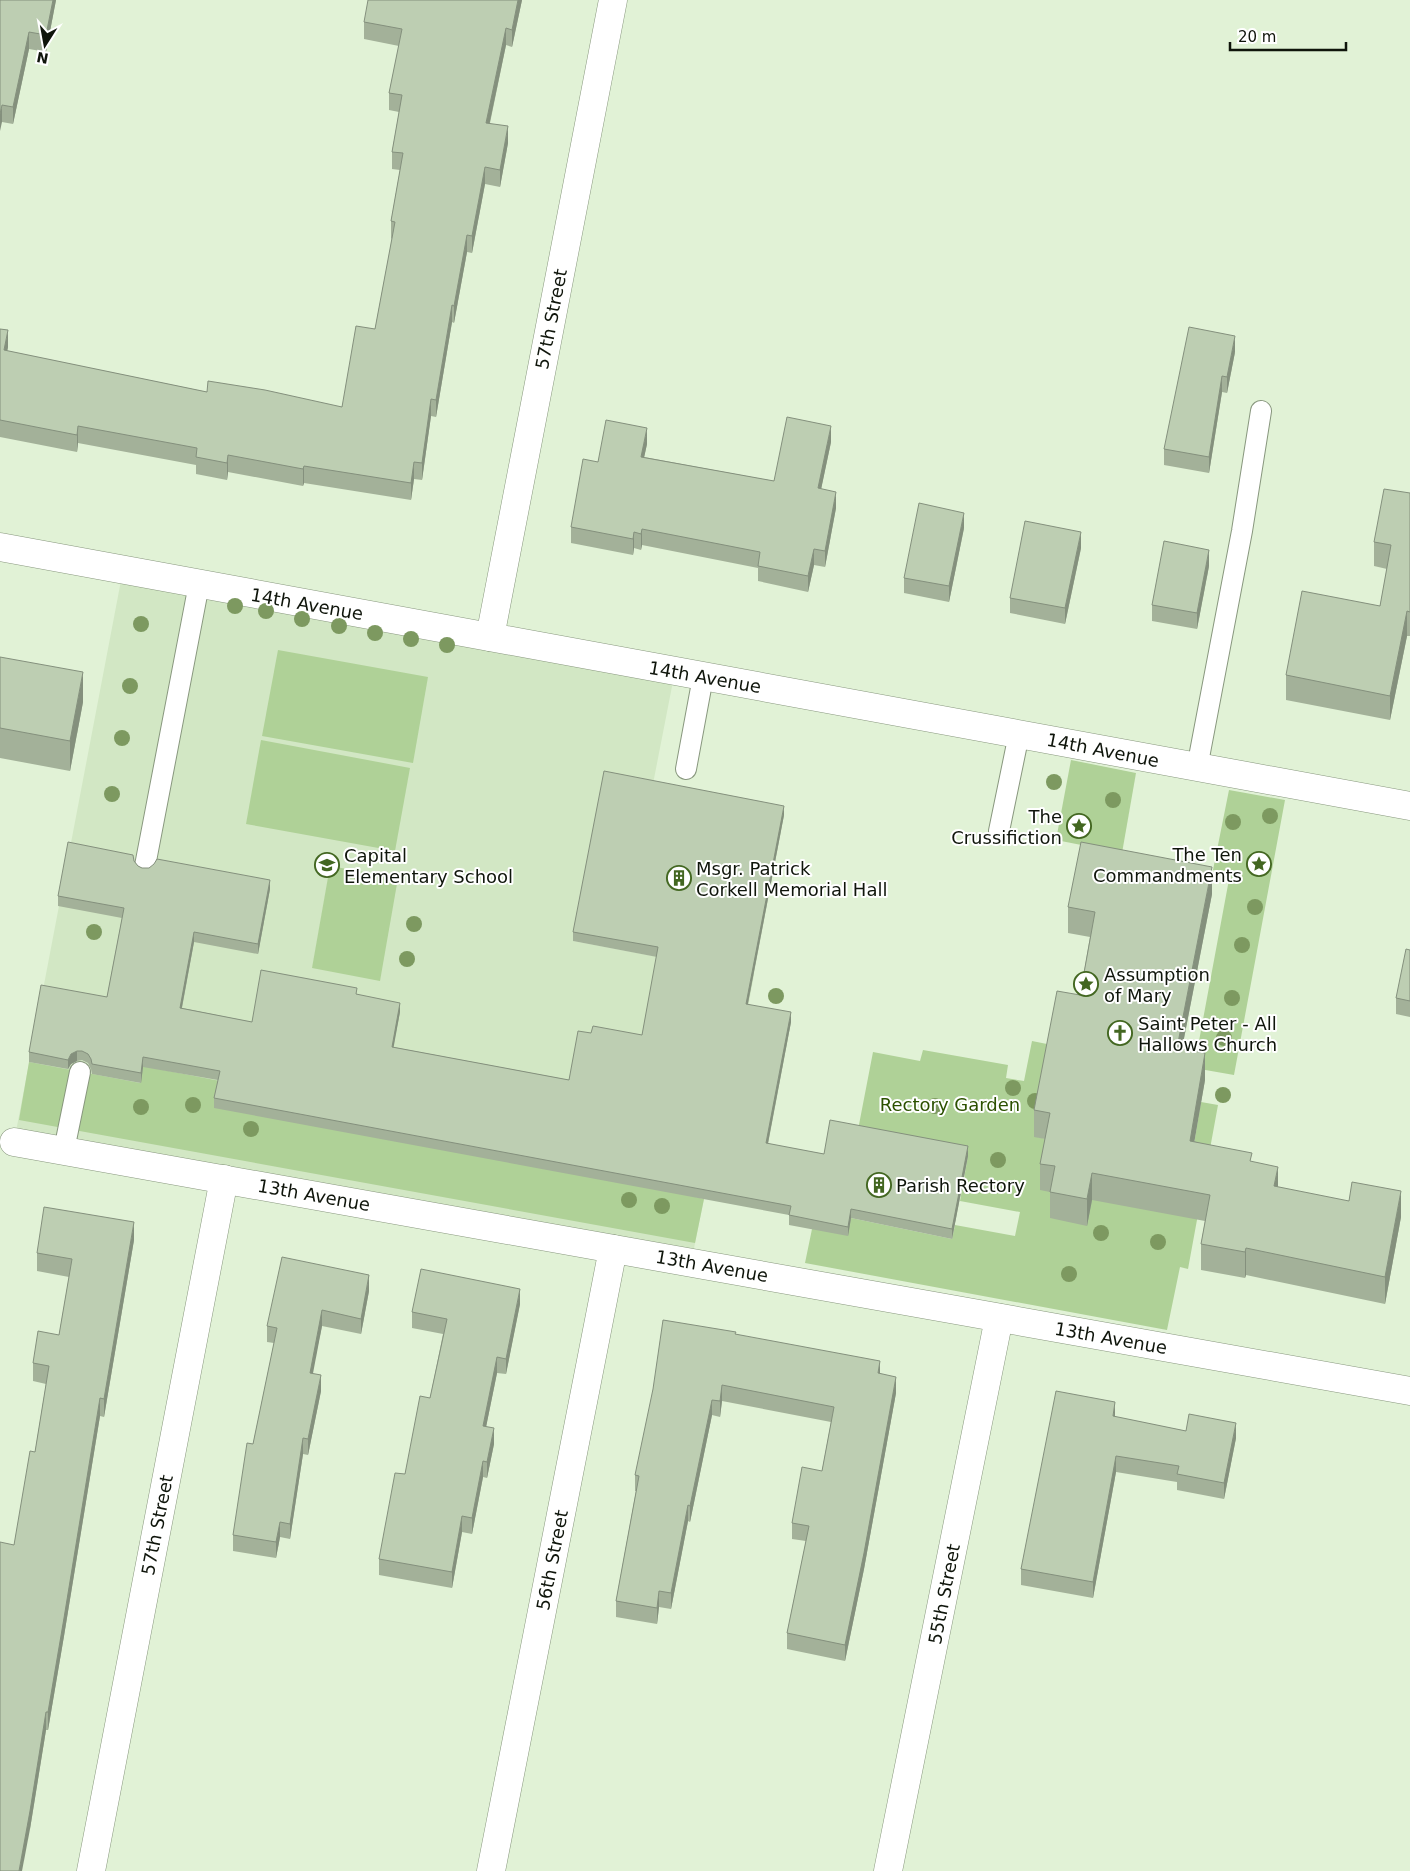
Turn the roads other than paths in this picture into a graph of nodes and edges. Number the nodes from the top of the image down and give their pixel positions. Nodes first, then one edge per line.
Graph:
1 (613, 0) edge
2 (1261, 412) dead end
3 (0, 547) edge
4 (198, 584) junction
5 (490, 637) junction
6 (704, 677) junction
7 (1019, 734) junction
8 (1198, 768) junction
9 (686, 769) dead end
10 (1410, 806) edge
11 (1000, 831) dead end
12 (145, 866) edge
13 (80, 1072) dead end
14 (14, 1142) dead end
15 (64, 1150) junction
16 (224, 1180) junction
17 (613, 1249) junction
18 (999, 1318) junction
19 (1410, 1391) edge
20 (90, 1871) edge
21 (490, 1871) edge
22 (888, 1871) edge

1 - 5 street, 57th Street
2 - 8 lane
3 - 4 street, 14th Avenue
4 - 5 street, 14th Avenue
4 - 12 lane
5 - 6 street, 14th Avenue
6 - 7 street, 14th Avenue
6 - 9 lane
7 - 8 street, 14th Avenue
7 - 11 lane
8 - 10 street, 14th Avenue
13 - 15 lane
14 - 15 street, 13th Avenue
15 - 16 street, 13th Avenue
16 - 17 street, 13th Avenue
16 - 20 street, 57th Street
17 - 18 street, 13th Avenue
17 - 21 street, 56th Street
18 - 19 street, 13th Avenue
18 - 22 street, 55th Street

